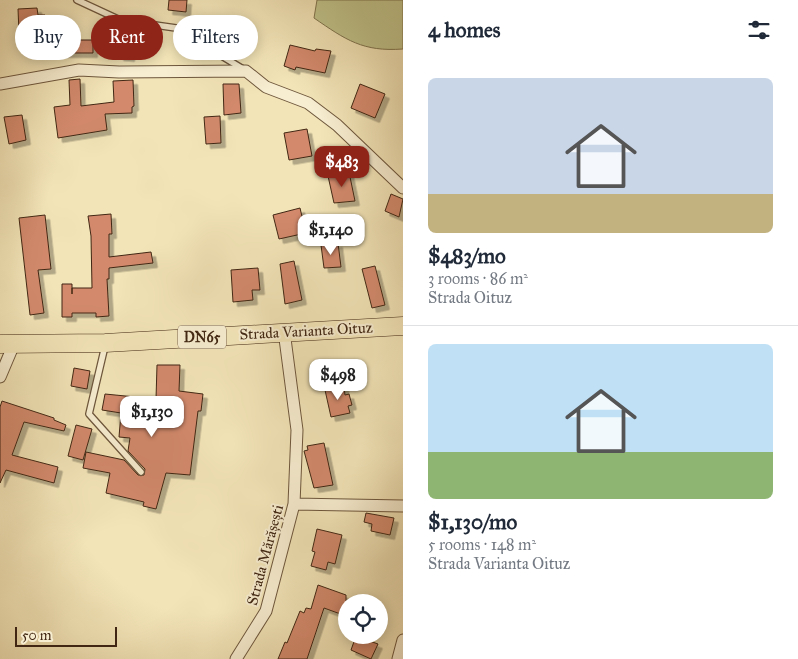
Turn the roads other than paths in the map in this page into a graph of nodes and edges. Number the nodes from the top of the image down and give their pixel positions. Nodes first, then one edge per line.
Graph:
1 (77, 0) edge
2 (246, 71) junction
3 (0, 84) edge
4 (403, 188) edge
5 (403, 326) edge
6 (284, 331) junction
7 (106, 343) junction
8 (7, 344) edge
9 (0, 376) edge
10 (141, 472) dead end
11 (294, 504) junction
12 (403, 506) edge
13 (403, 640) edge
14 (236, 659) edge
15 (398, 659) edge

1 - 2 lane
2 - 3 street
2 - 4 street
5 - 6 main road, Strada Varianta Oituz / DN65
6 - 7 main road, Strada Varianta Oituz / DN65
6 - 11 street, Strada Mărășești
7 - 8 main road, Strada Varianta Oituz / DN65
7 - 10 lane
8 - 9 street
11 - 12 street
11 - 14 street, Strada Mărășești
13 - 15 street

